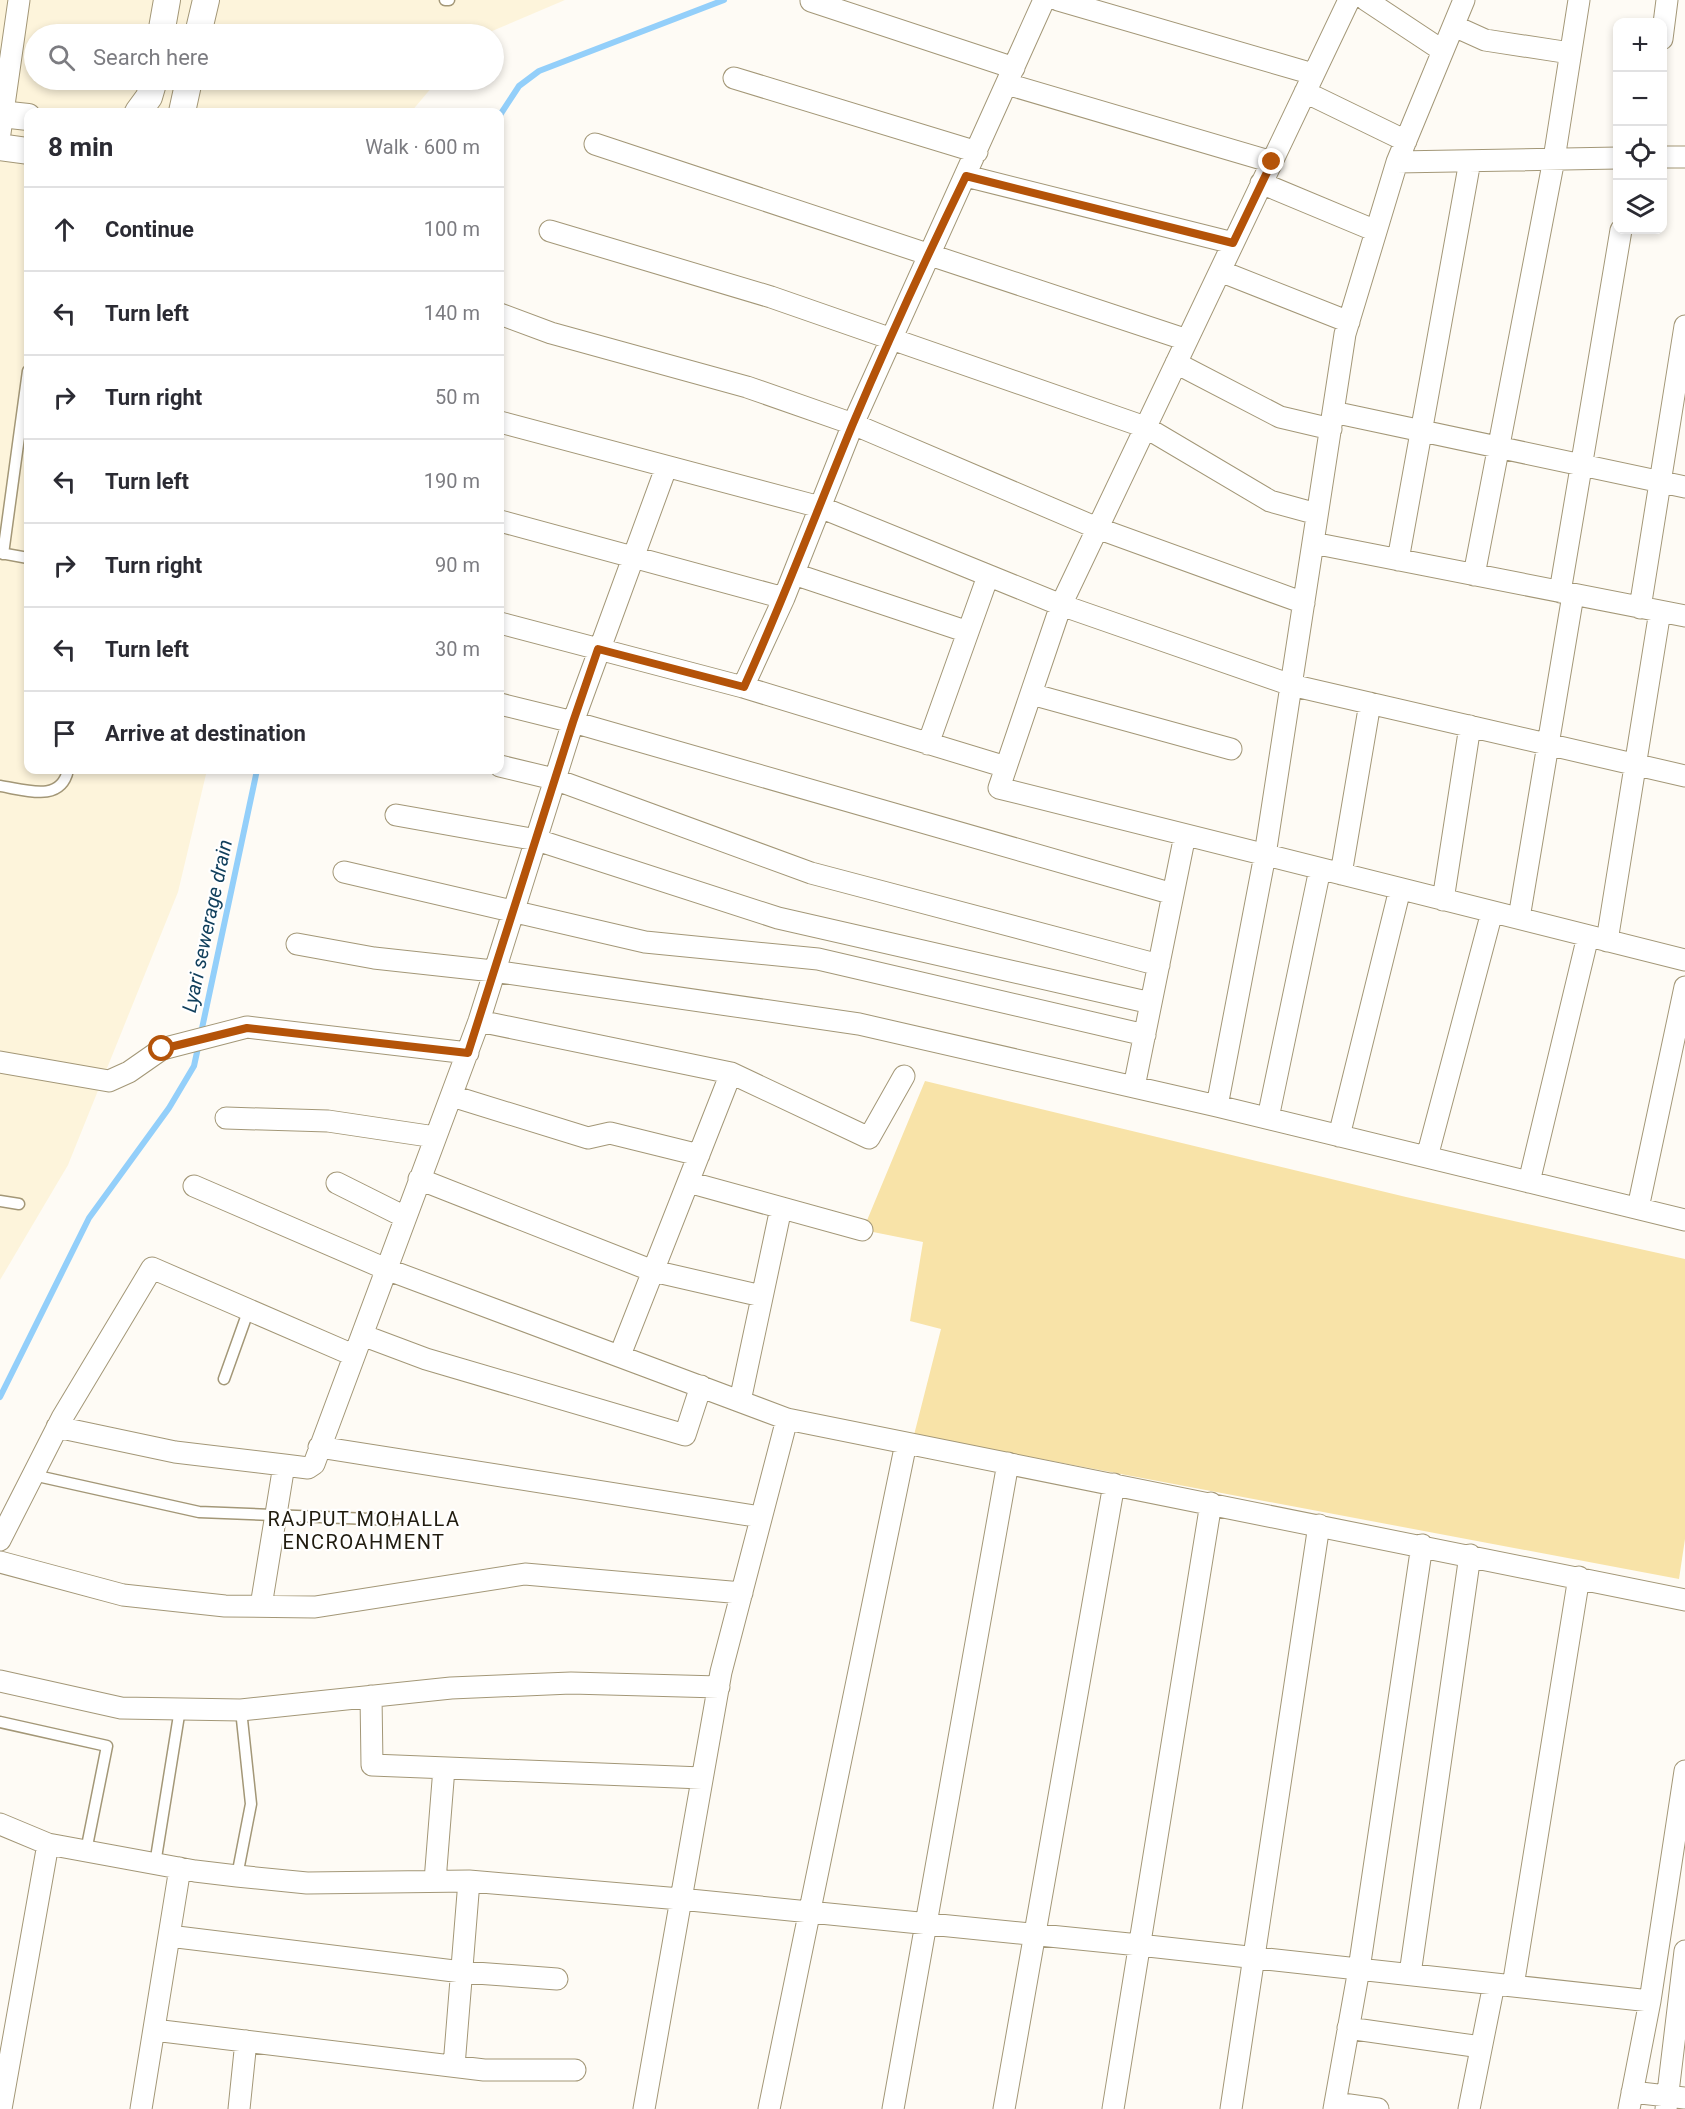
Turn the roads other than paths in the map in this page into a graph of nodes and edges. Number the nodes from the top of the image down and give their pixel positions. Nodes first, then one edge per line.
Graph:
1 (19, 0) edge
2 (166, 0) edge
3 (206, 0) edge
4 (1044, 0) edge
5 (1058, 0) edge
6 (1349, 0) edge
7 (1366, 0) edge
8 (1464, 0) edge
9 (1579, 0) edge
10 (1667, 0) edge
11 (811, 1) edge
12 (1665, 18) edge
13 (162, 24) edge
14 (200, 24) edge
15 (1454, 26) junction
16 (1443, 51) junction
17 (1570, 53) junction
18 (1010, 76) junction
19 (734, 78) dead end
20 (1309, 83) junction
21 (151, 90) edge
22 (187, 90) edge
23 (141, 108) edge
24 (183, 108) edge
25 (24, 117) edge
26 (1, 120) edge
27 (1406, 141) junction
28 (595, 144) dead end
29 (0, 147) edge
30 (24, 150) edge
31 (977, 152) junction
32 (1667, 157) edge
33 (1685, 157) edge
34 (1613, 158) edge
35 (1554, 159) junction
36 (1470, 161) junction
37 (1272, 162) junction
38 (1397, 162) junction
39 (966, 176) junction
40 (1261, 183) junction
41 (550, 231) dead end
42 (1376, 231) junction
43 (1621, 234) edge
44 (1233, 243) junction
45 (928, 256) junction
46 (1220, 271) junction
47 (504, 315) edge
48 (1349, 322) junction
49 (1685, 326) edge
50 (892, 337) junction
51 (1186, 340) junction
52 (1176, 363) junction
53 (24, 399) edge
54 (1332, 421) junction
55 (504, 423) edge
56 (853, 424) junction
57 (1145, 427) junction
58 (1421, 431) junction
59 (1500, 448) junction
60 (1581, 465) junction
61 (666, 468) junction
62 (1660, 482) junction
63 (1685, 487) edge
64 (820, 507) junction
65 (1317, 514) junction
66 (504, 522) edge
67 (1097, 528) junction
68 (1313, 543) junction
69 (2, 554) edge
70 (24, 557) edge
71 (634, 557) junction
72 (1398, 560) junction
73 (794, 574) junction
74 (1474, 575) junction
75 (988, 576) junction
76 (1567, 593) junction
77 (784, 598) junction
78 (1304, 603) junction
79 (1061, 605) junction
80 (1650, 610) junction
81 (1685, 616) edge
82 (504, 624) edge
83 (968, 632) junction
84 (598, 649) junction
85 (1292, 685) junction
86 (744, 687) junction
87 (1031, 694) junction
88 (1370, 703) junction
89 (504, 705) edge
90 (573, 722) junction
91 (1470, 726) junction
92 (928, 744) junction
93 (1548, 745) junction
94 (1231, 748) dead end
95 (1636, 765) junction
96 (504, 767) edge
97 (1006, 767) junction
98 (66, 774) edge
99 (1685, 777) edge
100 (554, 779) junction
101 (0, 786) edge
102 (396, 815) dead end
103 (1185, 835) junction
104 (537, 840) junction
105 (1265, 855) junction
106 (1320, 869) junction
107 (344, 872) dead end
108 (1341, 874) junction
109 (1400, 889) junction
110 (1173, 894) junction
111 (1443, 900) junction
112 (512, 912) junction
113 (1492, 912) junction
114 (1519, 918) junction
115 (1598, 938) junction
116 (297, 944) dead end
117 (1685, 960) edge
118 (1159, 965) junction
119 (493, 971) junction
120 (1685, 987) edge
121 (1151, 1003) junction
122 (479, 1021) junction
123 (1145, 1035) junction
124 (468, 1053) junction
125 (0, 1062) edge
126 (731, 1073) junction
127 (904, 1076) dead end
128 (1134, 1087) junction
129 (452, 1096) junction
130 (1218, 1106) junction
131 (226, 1118) dead end
132 (1268, 1118) junction
133 (1339, 1136) junction
134 (435, 1137) junction
135 (699, 1155) junction
136 (1427, 1157) junction
137 (419, 1179) junction
138 (688, 1182) junction
139 (1529, 1182) junction
140 (337, 1183) dead end
141 (194, 1186) dead end
142 (0, 1201) edge
143 (19, 1204) dead end
144 (781, 1208) junction
145 (1638, 1208) junction
146 (405, 1217) junction
147 (1685, 1220) edge
148 (862, 1230) dead end
149 (386, 1269) junction
150 (653, 1271) junction
151 (762, 1296) junction
152 (249, 1309) junction
153 (362, 1335) junction
154 (620, 1355) junction
155 (353, 1356) junction
156 (224, 1379) dead end
157 (701, 1386) junction
158 (740, 1401) junction
159 (787, 1419) junction
160 (57, 1427) junction
161 (906, 1443) junction
162 (320, 1447) junction
163 (1008, 1463) junction
164 (284, 1465) junction
165 (33, 1475) junction
166 (1114, 1484) junction
167 (1211, 1503) junction
168 (274, 1515) junction
169 (761, 1517) junction
170 (394, 1520) dead end
171 (1319, 1525) junction
172 (0, 1540) edge
173 (1422, 1545) junction
174 (1470, 1555) junction
175 (0, 1562) edge
176 (1579, 1577) junction
177 (742, 1593) junction
178 (1685, 1600) edge
179 (261, 1606) junction
180 (0, 1682) edge
181 (719, 1688) junction
182 (371, 1696) junction
183 (180, 1709) junction
184 (241, 1710) junction
185 (0, 1722) edge
186 (444, 1768) junction
187 (1685, 1772) edge
188 (702, 1778) junction
189 (0, 1824) edge
190 (48, 1845) junction
191 (86, 1851) junction
192 (154, 1864) junction
193 (180, 1868) junction
194 (237, 1876) junction
195 (435, 1881) junction
196 (469, 1881) junction
197 (1676, 1888) edge
198 (680, 1899) junction
199 (807, 1911) junction
200 (924, 1923) junction
201 (1035, 1934) junction
202 (169, 1936) junction
203 (1139, 1945) junction
204 (1685, 1951) edge
205 (1253, 1957) junction
206 (1359, 1969) junction
207 (462, 1972) junction
208 (1410, 1974) junction
209 (557, 1979) dead end
210 (1503, 1985) junction
211 (1651, 1997) junction
212 (1681, 1997) edge
213 (1348, 2028) junction
214 (154, 2030) junction
215 (246, 2041) junction
216 (1481, 2047) junction
217 (454, 2066) junction
218 (575, 2070) dead end
219 (1630, 2101) edge
220 (1673, 2101) edge
221 (1334, 2106) edge
222 (1, 2109) edge
223 (141, 2109) edge
224 (239, 2109) edge
225 (644, 2109) edge
226 (768, 2109) edge
227 (893, 2109) edge
228 (1004, 2109) edge
229 (1113, 2109) edge
230 (1231, 2109) edge
231 (1378, 2109) edge
232 (1469, 2109) edge

1 - 26 street
2 - 13 street
3 - 14 street
4 - 18 street
5 - 20 street
6 - 20 street
7 - 16 street
8 - 15 street
9 - 17 street
10 - 12 street
11 - 18 street
15 - 16 street
15 - 17 street
16 - 27 street
17 - 35 street
18 - 31 street
18 - 37 street
19 - 31 street
20 - 27 street
20 - 37 street
21 - 23 street
22 - 24 street
25 - 26 street
27 - 38 street
28 - 45 street
29 - 30 street
31 - 39 street
32 - 33 street
34 - 35 street
35 - 36 street
35 - 59 street
36 - 38 street
36 - 58 street
37 - 40 street
38 - 42 street
39 - 44 street
39 - 45 street
40 - 42 street
40 - 44 street
41 - 50 street
42 - 48 street
43 - 60 street
44 - 46 street
45 - 50 street
45 - 51 street
46 - 48 street
46 - 51 street
47 - 56 street
48 - 54 street
49 - 62 street
50 - 56 street
50 - 57 street
51 - 52 street
52 - 54 street
52 - 57 street
53 - 69 lane
54 - 58 street
54 - 65 street
55 - 61 street
56 - 64 street
56 - 67 street
57 - 65 street
57 - 67 street
58 - 59 street
58 - 72 street
59 - 60 street
59 - 74 street
60 - 62 street
60 - 76 street
61 - 64 street
61 - 71 street
62 - 63 street
62 - 80 street
64 - 73 street
64 - 75 street
65 - 68 street
66 - 71 street
67 - 78 street
67 - 79 street
68 - 72 street
68 - 78 street
69 - 70 lane
71 - 77 street
71 - 84 street
72 - 74 street
73 - 77 street
73 - 83 street
74 - 76 street
75 - 79 street
75 - 83 street
76 - 80 street
76 - 93 street
77 - 86 street
78 - 85 street
79 - 85 street
79 - 87 street
80 - 81 street
80 - 95 street
82 - 84 street
83 - 92 street
84 - 86 street
84 - 90 street
85 - 88 street
85 - 105 street
86 - 92 street
87 - 94 street
87 - 97 street
88 - 91 street
88 - 108 street
89 - 90 street
90 - 100 street
90 - 110 street
91 - 93 street
91 - 111 street
92 - 97 street
93 - 95 street
93 - 114 street
95 - 99 street
95 - 115 street
96 - 100 street
97 - 103 street
98 - 101 lane
100 - 104 street
100 - 118 street
102 - 104 street
103 - 105 street
103 - 110 street
104 - 112 street
104 - 121 street
105 - 106 street
105 - 130 street
106 - 108 street
106 - 132 street
107 - 112 street
108 - 109 street
109 - 111 street
109 - 133 street
110 - 118 street
111 - 113 street
112 - 119 street
112 - 123 street
113 - 114 street
113 - 136 street
114 - 115 street
115 - 117 street
115 - 139 street
116 - 119 street
118 - 121 street
119 - 122 street
119 - 128 street
120 - 145 street
121 - 123 street
122 - 124 street
122 - 126 street
123 - 128 street
124 - 125 street
124 - 129 street
126 - 127 street
126 - 135 street
128 - 130 street
129 - 134 street
129 - 135 street
130 - 132 street
131 - 134 street
132 - 133 street
133 - 136 street
134 - 137 street
135 - 138 street
136 - 139 street
137 - 146 street
137 - 150 street
138 - 144 street
138 - 150 street
139 - 145 street
140 - 146 street
141 - 149 street
142 - 143 lane
144 - 148 street
144 - 151 street
145 - 147 street
146 - 149 street
149 - 153 street
149 - 154 street
150 - 151 street
150 - 154 street
151 - 158 street
152 - 155 street
152 - 156 lane
152 - 160 street
153 - 155 street
153 - 157 street
154 - 157 street
155 - 162 street
157 - 158 street
158 - 159 street
159 - 161 street
159 - 169 street
160 - 164 street
160 - 165 street
161 - 163 street
161 - 199 street
162 - 164 street
162 - 169 street
163 - 166 street
163 - 200 street
164 - 168 street
165 - 168 lane
165 - 172 street
166 - 167 street
166 - 201 street
167 - 171 street
167 - 203 street
168 - 170 lane
168 - 179 street
169 - 177 street
171 - 173 street
171 - 205 street
173 - 174 street
173 - 206 street
174 - 176 street
174 - 208 street
175 - 179 street
176 - 178 street
176 - 210 street
177 - 179 street
177 - 181 street
180 - 183 street
181 - 182 street
181 - 188 street
182 - 184 street
182 - 186 street
183 - 184 street
183 - 192 lane
184 - 194 lane
185 - 191 lane
186 - 188 street
186 - 195 street
187 - 197 street
188 - 198 street
189 - 190 street
190 - 191 street
190 - 222 street
191 - 192 street
192 - 193 street
193 - 194 street
193 - 202 street
194 - 195 street
195 - 196 street
196 - 198 street
196 - 207 street
197 - 211 street
198 - 199 street
198 - 225 street
199 - 200 street
199 - 226 street
200 - 201 street
200 - 227 street
201 - 203 street
201 - 228 street
202 - 207 street
202 - 214 street
203 - 205 street
203 - 229 street
204 - 212 street
205 - 206 street
205 - 230 street
206 - 208 street
206 - 213 street
207 - 209 street
207 - 217 street
208 - 210 street
210 - 211 street
210 - 216 street
211 - 212 street
211 - 219 street
212 - 220 street
213 - 216 street
213 - 221 street
214 - 215 street
214 - 223 street
215 - 217 street
215 - 224 street
216 - 232 street
217 - 218 street
219 - 220 street
221 - 231 street

